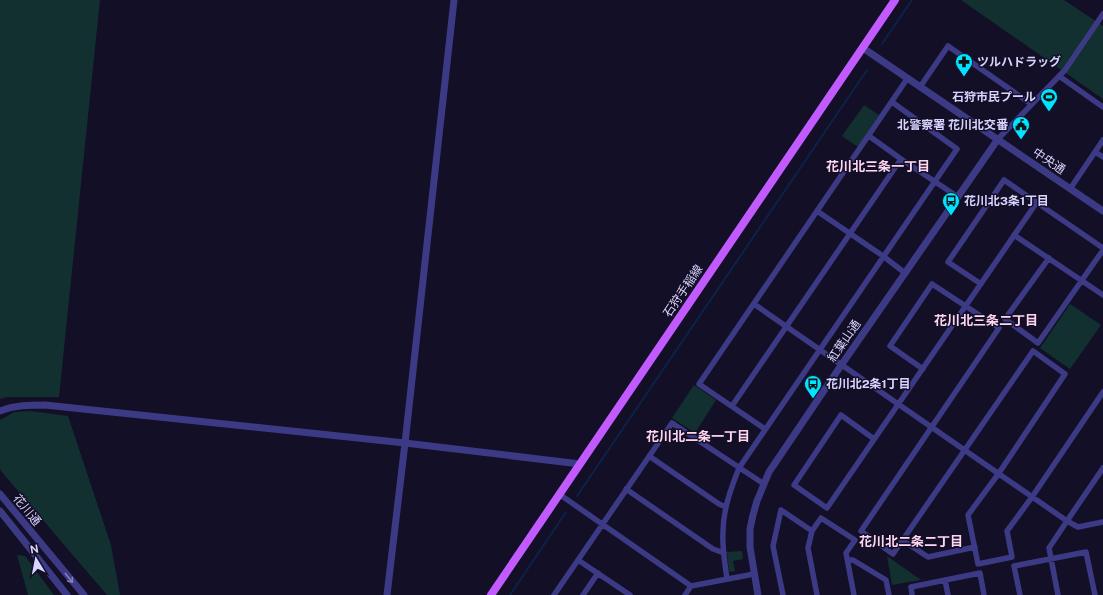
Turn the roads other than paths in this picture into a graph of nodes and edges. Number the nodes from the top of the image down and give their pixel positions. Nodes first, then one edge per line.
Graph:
1 (454, 0) edge
2 (895, 0) edge
3 (1103, 14) edge
4 (863, 48) junction
5 (1059, 76) junction
6 (907, 79) junction
7 (920, 87) junction
8 (892, 102) junction
9 (1032, 104) junction
10 (1103, 106) edge
11 (869, 136) junction
12 (998, 139) junction
13 (1103, 140) edge
14 (1095, 152) junction
15 (1103, 157) edge
16 (901, 159) junction
17 (935, 181) junction
18 (1070, 189) junction
19 (958, 197) junction
20 (1037, 202) junction
21 (817, 211) junction
22 (1103, 211) edge
23 (850, 233) junction
24 (1014, 235) junction
25 (1103, 249) edge
26 (883, 256) junction
27 (1048, 258) junction
28 (905, 273) junction
29 (1082, 281) junction
30 (981, 284) junction
31 (1103, 295) edge
32 (754, 304) junction
33 (966, 306) junction
34 (787, 326) junction
35 (820, 349) junction
36 (842, 364) junction
37 (923, 369) junction
38 (1103, 392) edge
39 (899, 404) junction
40 (732, 406) junction
41 (0, 411) edge
42 (932, 427) junction
43 (765, 428) junction
44 (874, 439) junction
45 (405, 443) junction
46 (965, 450) junction
47 (649, 456) junction
48 (580, 464) junction
49 (739, 468) junction
50 (1103, 468) edge
51 (999, 473) junction
52 (764, 484) junction
53 (626, 489) junction
54 (0, 494) edge
55 (559, 494) junction
56 (1032, 497) junction
57 (726, 507) junction
58 (0, 511) edge
59 (1067, 521) junction
60 (1103, 522) edge
61 (602, 524) junction
62 (812, 531) junction
63 (902, 540) junction
64 (975, 547) junction
65 (724, 553) junction
66 (1051, 559) junction
67 (578, 560) junction
68 (848, 560) junction
69 (598, 573) junction
70 (754, 574) junction
71 (727, 579) junction
72 (945, 580) junction
73 (691, 586) junction
74 (67, 595) edge
75 (84, 595) edge
76 (387, 595) edge
77 (491, 595) edge
78 (554, 595) edge
79 (583, 595) edge
80 (630, 595) edge
81 (684, 595) edge
82 (758, 595) edge
83 (783, 595) edge
84 (817, 595) edge
85 (854, 595) edge
86 (889, 595) edge
87 (912, 595) edge
88 (948, 595) edge
89 (984, 595) edge
90 (1020, 595) edge
91 (1058, 595) edge
92 (1095, 595) edge

1 - 45 street
2 - 4 main road, 石狩手稲線
3 - 5 street
4 - 6 street, 中央通
4 - 48 main road, 石狩手稲線
5 - 9 street
5 - 10 street
6 - 7 street, 中央通
6 - 8 street
7 - 9 street
7 - 12 street, 中央通
8 - 11 street
8 - 17 street
9 - 12 street
11 - 16 street
11 - 21 street
12 - 18 street, 中央通
12 - 19 street, 紅葉山通
13 - 14 street
14 - 15 street
14 - 18 street
16 - 17 street
16 - 23 street
17 - 19 street
17 - 26 street
18 - 22 street, 中央通
19 - 28 street, 紅葉山通
20 - 24 street
20 - 25 street
20 - 30 street
21 - 23 street
21 - 32 street
23 - 26 street
23 - 34 street
24 - 27 street
24 - 30 street
25 - 29 street
26 - 28 street
26 - 35 street
27 - 29 street
27 - 29 street
28 - 36 street, 紅葉山通
29 - 31 street
30 - 33 street
32 - 34 street
32 - 40 street
33 - 37 street
33 - 37 street
33 - 42 street
34 - 35 street
34 - 40 street
35 - 36 street
35 - 43 street
36 - 39 street
36 - 52 street, 紅葉山通
37 - 39 street
38 - 56 street
39 - 42 street
39 - 44 street
40 - 43 street
41 - 45 street
42 - 46 street
42 - 63 street
43 - 49 street
44 - 44 street
45 - 48 street
45 - 76 street
46 - 51 street
46 - 51 street
46 - 63 street
47 - 49 street
47 - 53 street
47 - 57 street
48 - 55 main road, 石狩手稲線
49 - 52 street
49 - 57 street
50 - 59 street
51 - 56 street
51 - 64 street
52 - 70 street, 紅葉山通
53 - 61 street
53 - 65 street
54 -> 75 street, 花川通
55 - 61 street
55 - 77 main road, 石狩手稲線
56 - 59 street
56 - 64 street
57 - 65 street
58 - 74 street, 花川通
59 - 60 street
59 - 66 street
61 - 67 street
61 - 73 street
62 - 68 street
62 - 83 street
62 - 84 street
63 - 64 street
65 - 71 street
66 - 90 street
66 - 91 street
66 - 92 street
67 - 69 street
67 - 78 street
68 - 85 street
68 - 86 street
69 - 79 street
69 - 80 street
70 - 71 street
70 - 82 street, 紅葉山通
71 - 73 street
72 - 87 street
72 - 88 street
72 - 89 street
73 - 81 street

